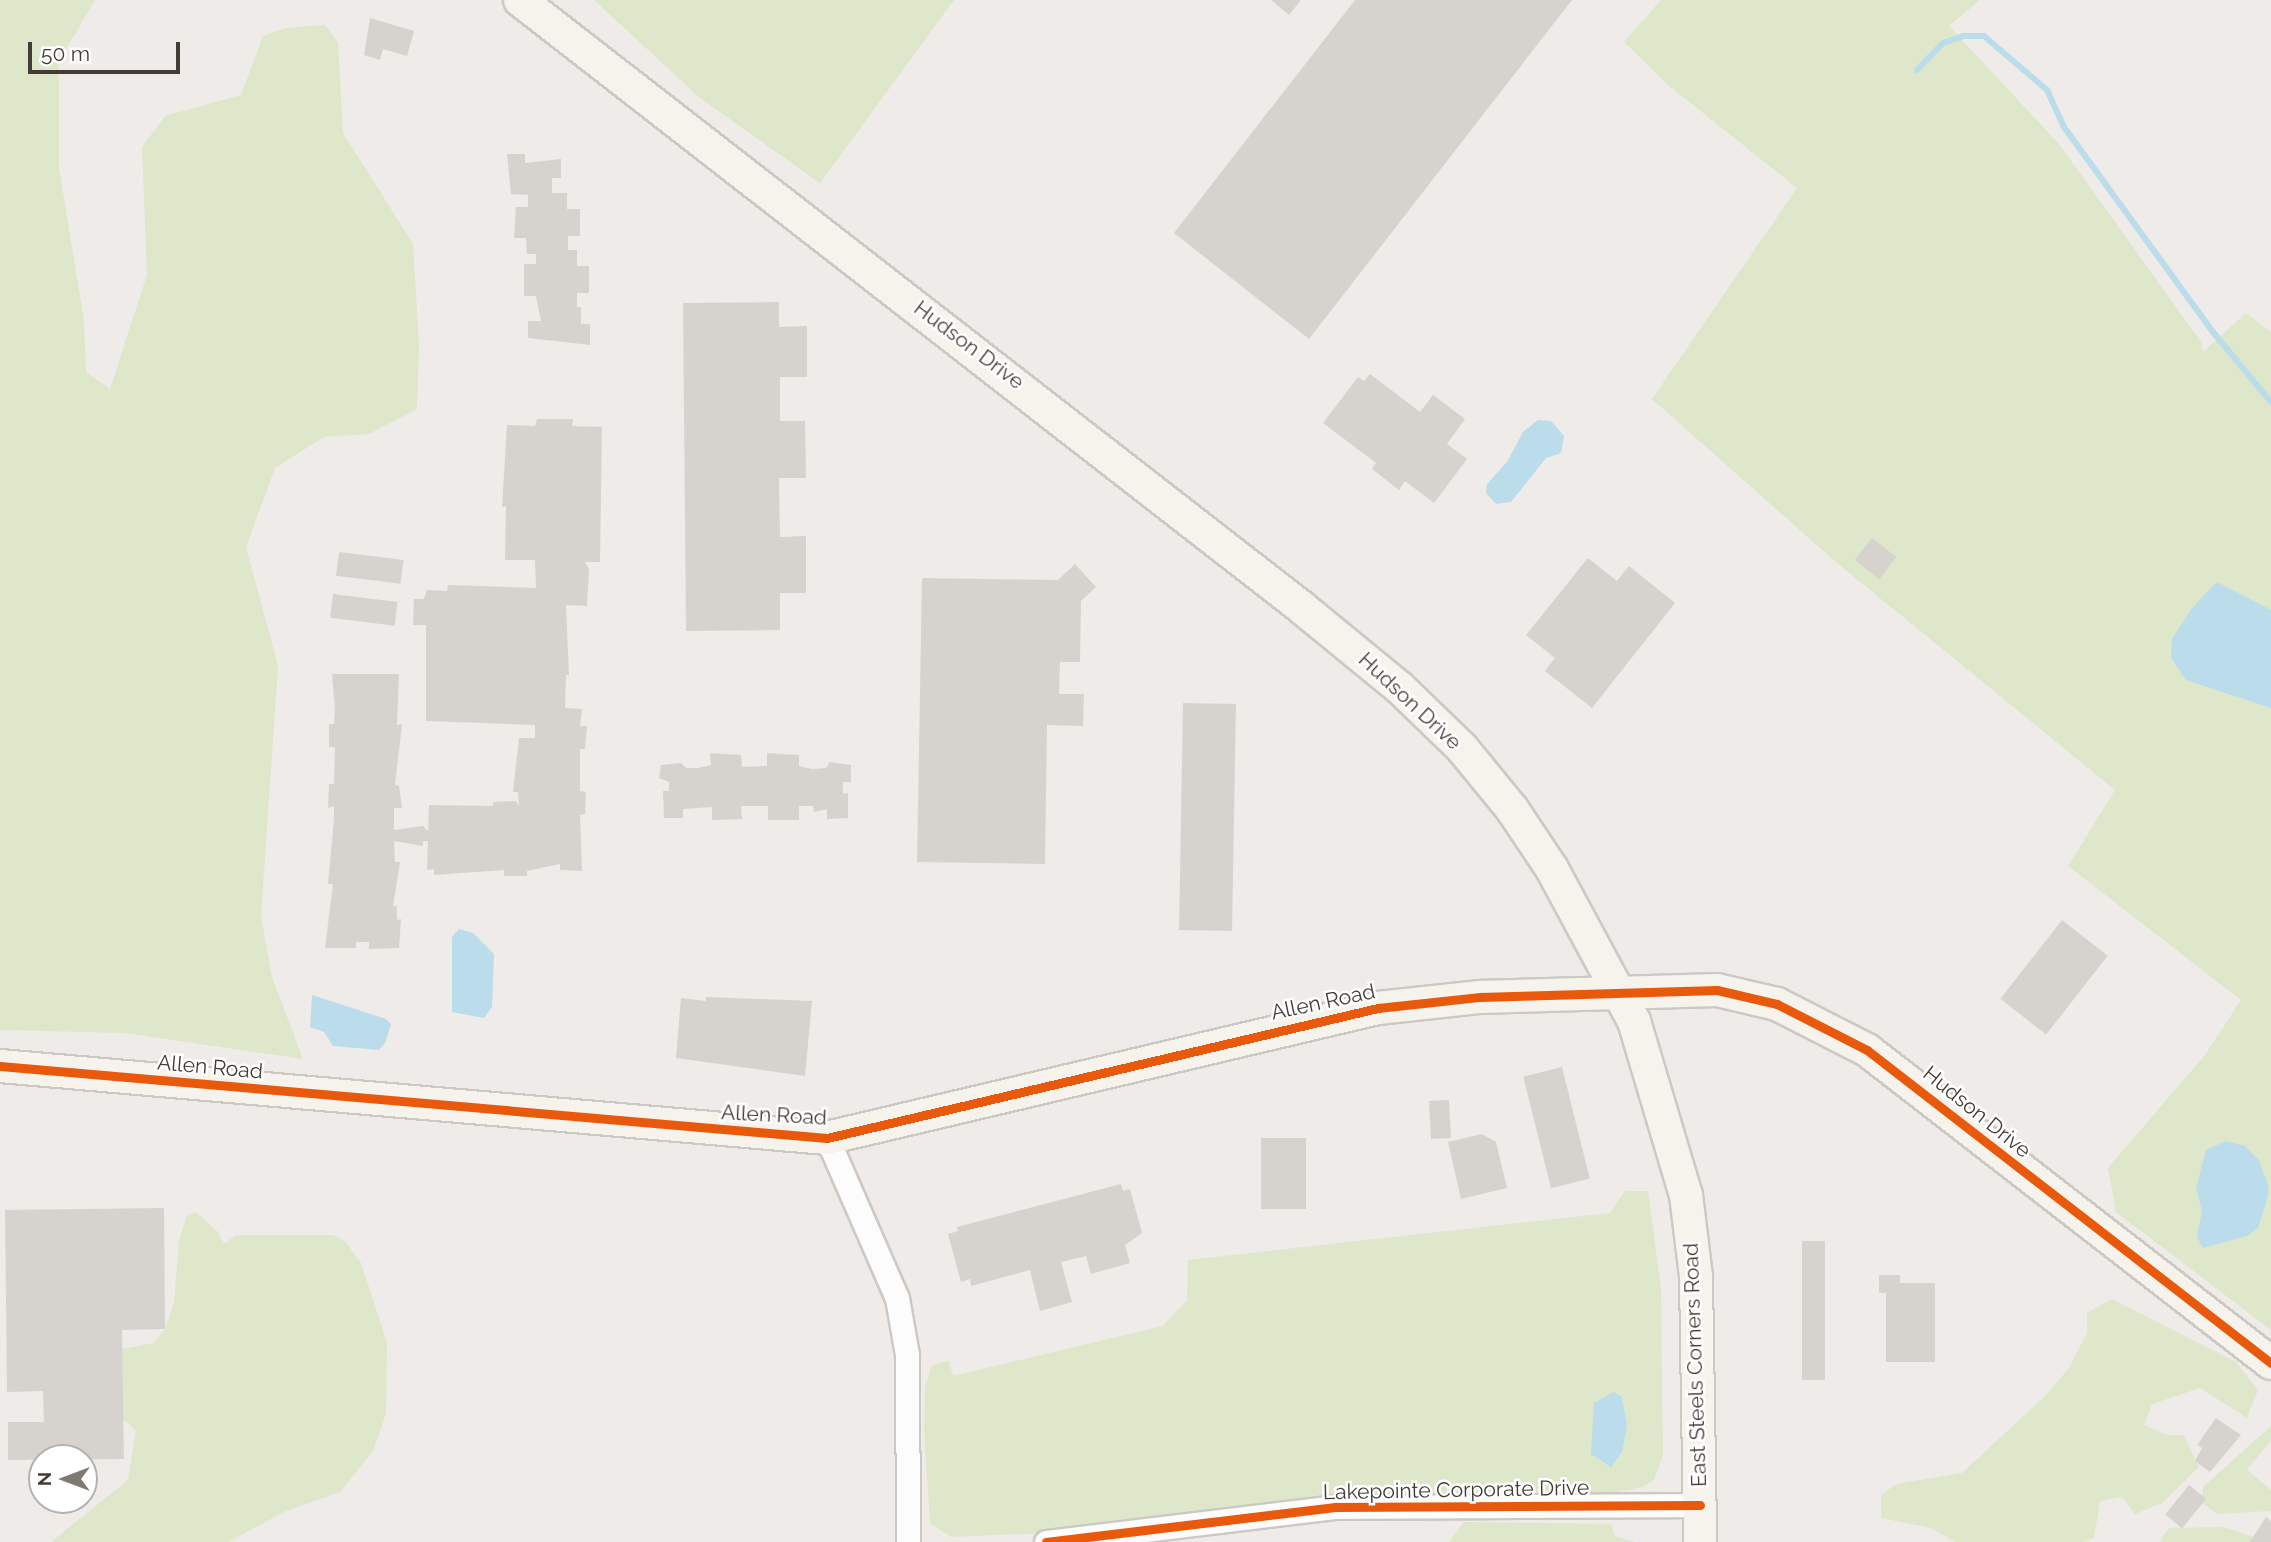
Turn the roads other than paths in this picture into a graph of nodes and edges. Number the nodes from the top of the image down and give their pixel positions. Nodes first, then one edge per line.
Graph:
1 (520, 0) edge
2 (1618, 991) junction
3 (0, 1066) edge
4 (827, 1138) junction
5 (2271, 1363) edge
6 (1700, 1505) junction
7 (908, 1542) edge
8 (1046, 1542) edge
9 (1700, 1542) edge

1 - 2 street, Hudson Drive
2 - 4 street, Allen Road
2 - 5 street, Hudson Drive
2 - 6 street, East Steels Corners Road
3 - 4 street, Allen Road
4 - 7 street
6 - 8 street, Lakepointe Corporate Drive
6 - 9 street, East Steels Corners Road

